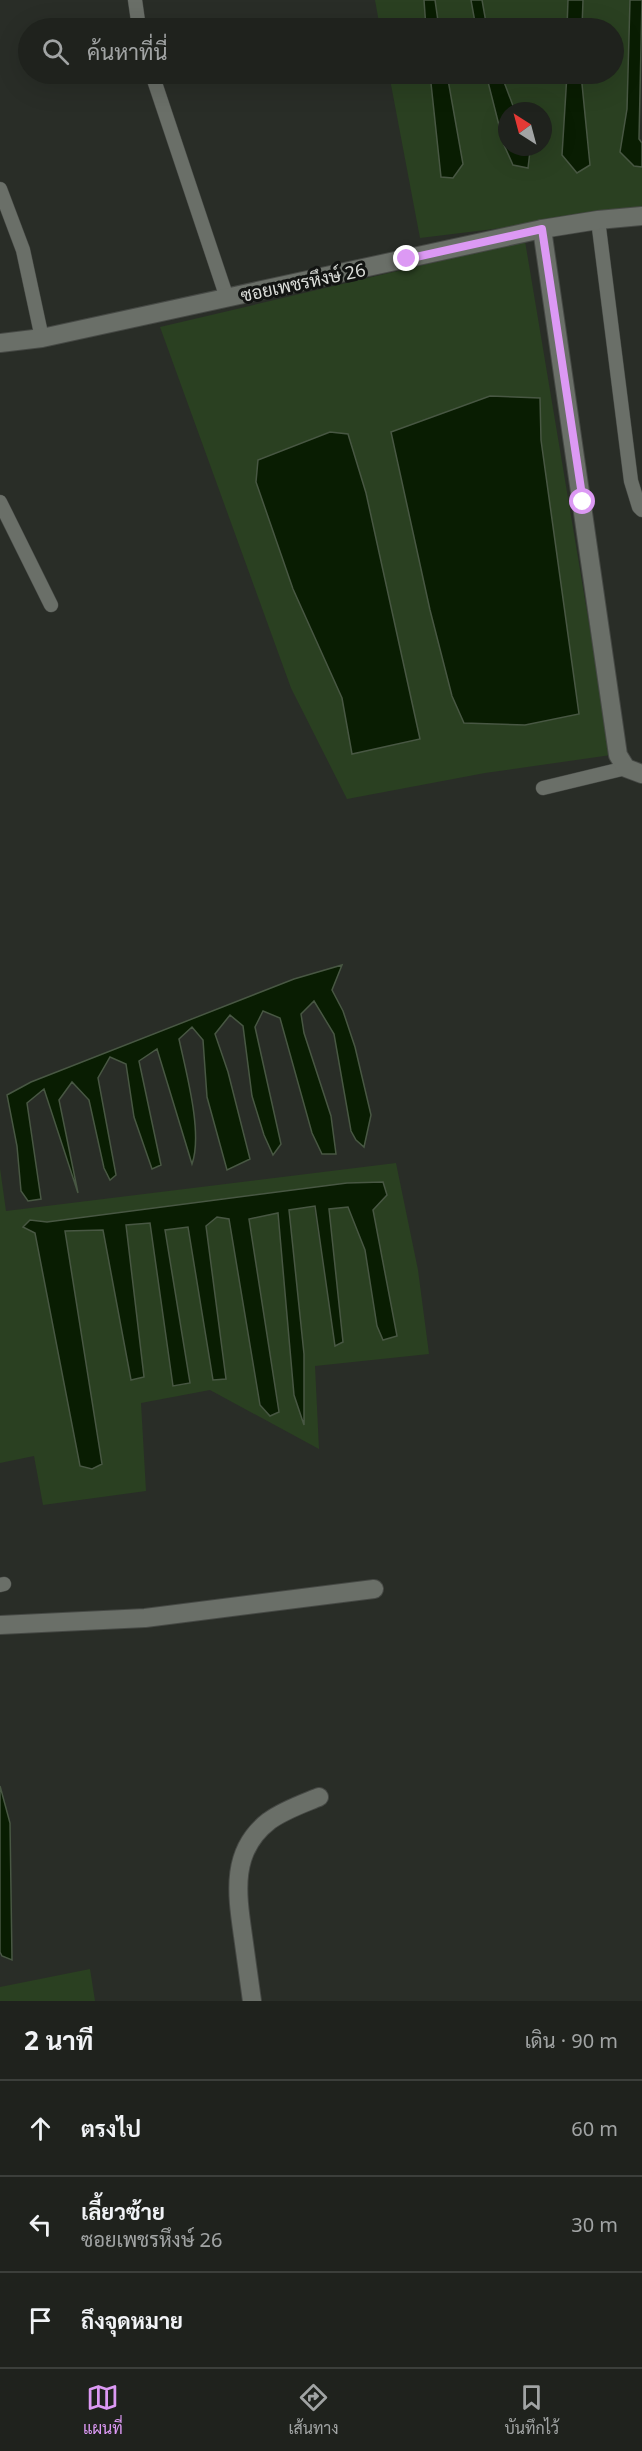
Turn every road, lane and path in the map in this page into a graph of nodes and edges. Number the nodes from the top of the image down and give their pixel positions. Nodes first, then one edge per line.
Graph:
1 (135, 0) edge
2 (138, 18) edge
3 (155, 84) edge
4 (0, 189) edge
5 (642, 216) edge
6 (598, 220) junction
7 (542, 229) junction
8 (227, 298) junction
9 (42, 338) junction
10 (0, 343) edge
11 (0, 502) edge
12 (642, 510) edge
13 (51, 605) dead end
14 (634, 771) edge
15 (543, 788) dead end
16 (374, 1589) dead end
17 (0, 1625) edge
18 (319, 1797) dead end
19 (252, 2001) edge

1 - 2 lane
3 - 8 lane
4 - 9 lane
5 - 6 street, ซอยเพชรหึงษ์ 26
6 - 7 street, ซอยเพชรหึงษ์ 26
6 - 12 lane
7 - 8 street, ซอยเพชรหึงษ์ 26
7 - 14 street
8 - 9 street, ซอยเพชรหึงษ์ 26
9 - 10 street, ซอยเพชรหึงษ์ 26
11 - 13 lane
14 - 15 lane
16 - 17 street
18 - 19 street

